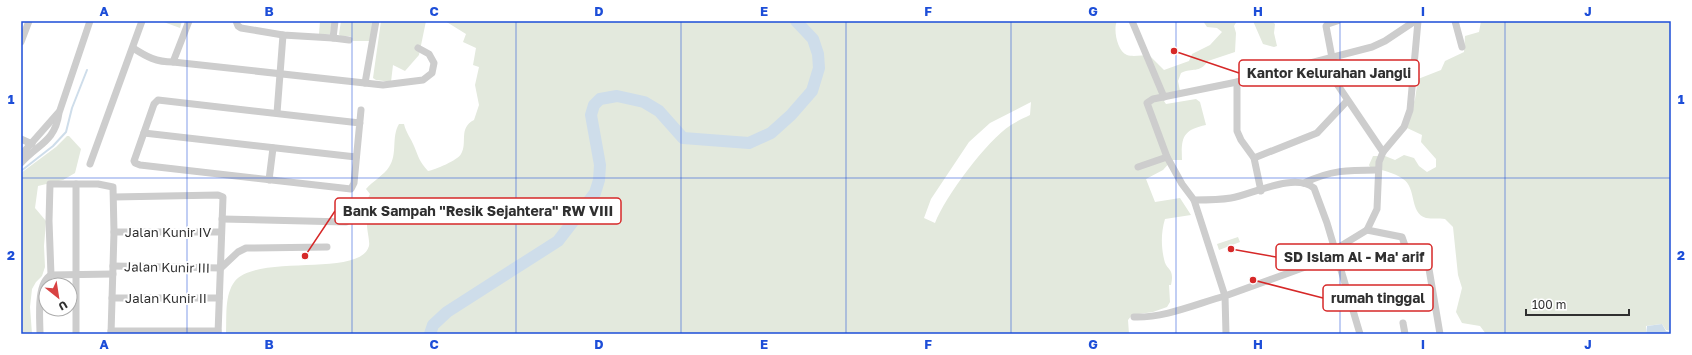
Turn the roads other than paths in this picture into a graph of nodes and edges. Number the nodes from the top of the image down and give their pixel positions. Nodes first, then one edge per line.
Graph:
1 (28, 21) edge
2 (90, 21) edge
3 (142, 21) edge
4 (188, 21) edge
5 (236, 21) edge
6 (336, 21) edge
7 (376, 21) edge
8 (1132, 21) edge
9 (1337, 21) edge
10 (1417, 21) edge
11 (1455, 21) edge
12 (283, 35) junction
13 (333, 38) junction
14 (349, 40) dead end
15 (21, 42) edge
16 (1462, 47) dead end
17 (133, 48) junction
18 (418, 48) dead end
19 (1332, 57) junction
20 (173, 62) junction
21 (280, 75) junction
22 (1237, 82) junction
23 (365, 83) junction
24 (1164, 97) junction
25 (1347, 101) junction
26 (361, 110) dead end
27 (59, 113) junction
28 (277, 113) junction
29 (360, 123) junction
30 (144, 132) junction
31 (21, 139) edge
32 (32, 144) junction
33 (273, 148) junction
34 (1382, 152) junction
35 (356, 157) junction
36 (1167, 157) junction
37 (22, 158) edge
38 (1254, 158) junction
39 (90, 164) dead end
40 (1138, 167) dead end
41 (1377, 170) junction
42 (269, 180) junction
43 (1304, 183) junction
44 (76, 184) junction
45 (1260, 191) junction
46 (114, 196) junction
47 (1194, 200) junction
48 (222, 219) junction
49 (346, 222) dead end
50 (1367, 230) junction
51 (114, 232) junction
52 (221, 232) junction
53 (327, 247) dead end
54 (1335, 251) junction
55 (113, 266) junction
56 (221, 268) junction
57 (51, 274) junction
58 (113, 274) junction
59 (76, 275) junction
60 (1225, 296) junction
61 (112, 298) junction
62 (219, 298) junction
63 (1134, 317) dead end
64 (1403, 323) dead end
65 (111, 332) edge
66 (218, 333) edge
67 (40, 334) edge
68 (76, 334) edge
69 (1226, 334) edge
70 (1360, 334) edge
71 (1405, 334) edge
72 (1440, 334) edge

1 - 15 street
2 - 27 street
3 - 17 street
4 - 20 street
5 - 12 street
6 - 13 street
7 - 23 street
8 - 24 street
9 - 19 street
10 - 19 street
10 - 34 street
11 - 16 street
12 - 13 street
12 - 21 street
13 - 14 street
17 - 20 street
17 - 39 street
18 - 23 street
19 - 22 street
19 - 25 street
20 - 21 street
21 - 23 street
21 - 28 street
22 - 24 street
22 - 38 street
24 - 36 street
25 - 34 street
25 - 38 street
26 - 29 street
27 - 32 street
27 - 37 street
28 - 29 street
28 - 30 street
29 - 35 street
30 - 33 street
30 - 42 street
31 - 32 street
32 - 37 street
33 - 35 street
33 - 42 street
34 - 41 street
35 - 42 street
36 - 40 street
36 - 47 street
38 - 45 street
41 - 43 street
41 - 50 street
43 - 45 street
43 - 54 street
44 - 46 street
44 - 57 street
44 - 59 street
45 - 47 street
46 - 48 street
46 - 51 street
47 - 60 street
48 - 49 street
48 - 52 street
50 - 54 street
50 - 72 street
51 - 52 street, Jalan Kunir IV
51 - 55 street
52 - 56 street
53 - 56 street
54 - 60 street
54 - 70 street
55 - 56 street, Jalan Kunir III
55 - 58 street
56 - 62 street
57 - 59 street
57 - 67 street
58 - 59 street
58 - 61 street
59 - 68 street
60 - 63 street
60 - 69 street
61 - 62 street, Jalan Kunir II
61 - 65 street
62 - 66 street
64 - 71 street
65 - 66 street

